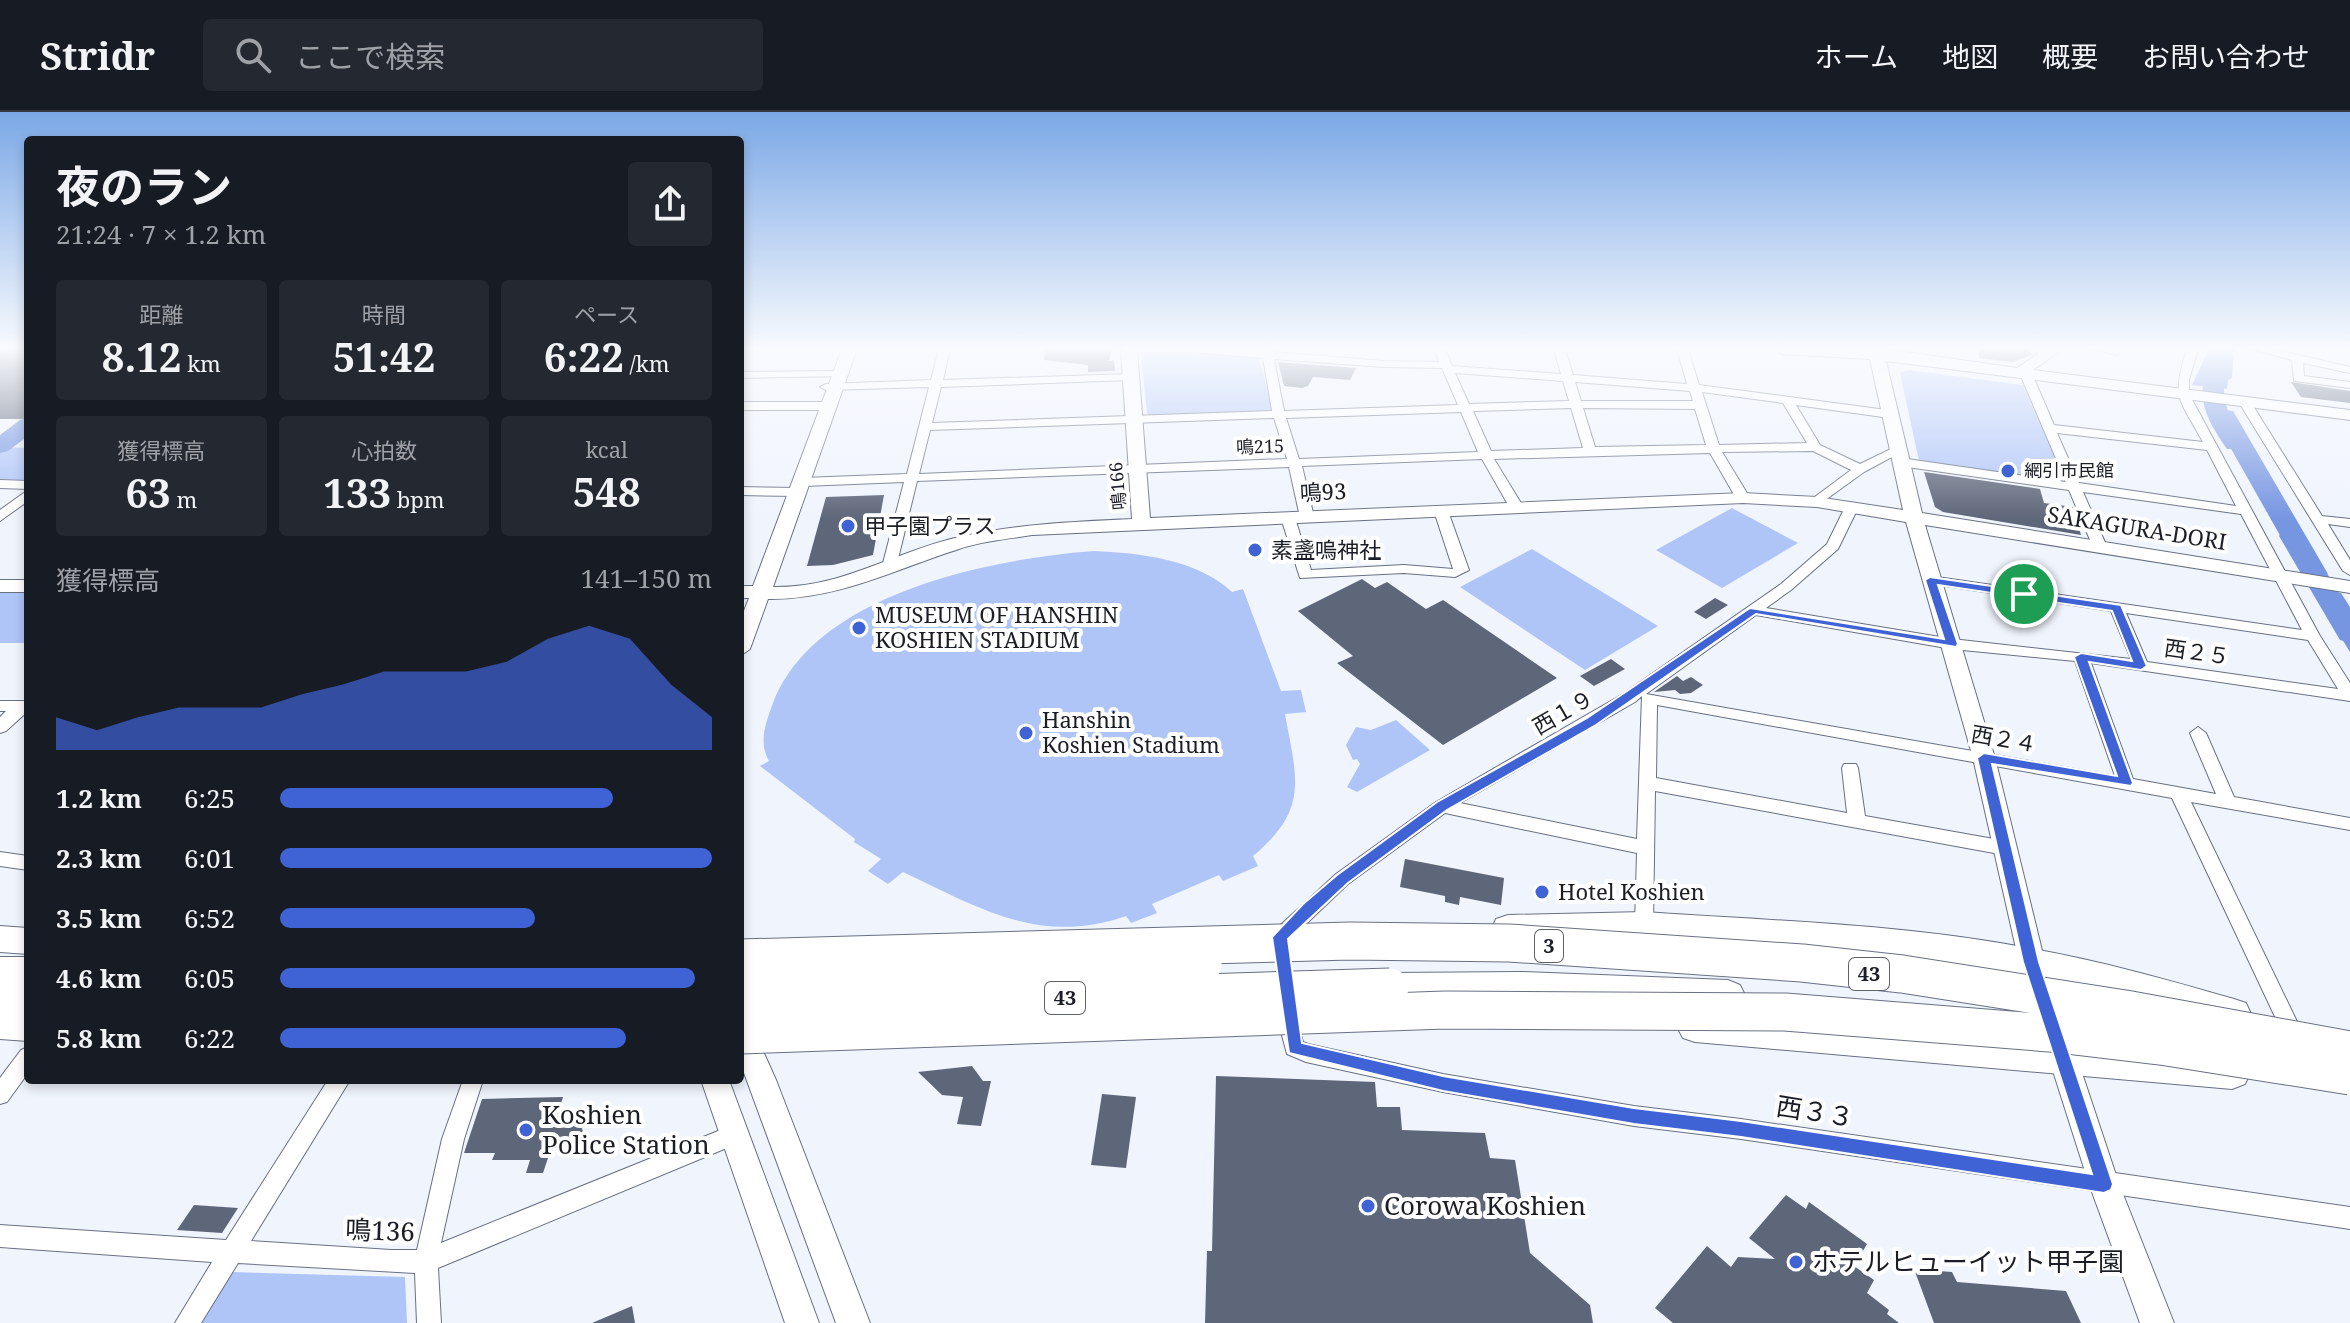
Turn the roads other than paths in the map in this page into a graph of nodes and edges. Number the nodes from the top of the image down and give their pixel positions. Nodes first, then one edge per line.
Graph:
1 (1699, 405) edge
2 (744, 406) edge
3 (824, 406) joint
4 (929, 406) edge
5 (1131, 406) edge
6 (1277, 406) edge
7 (1462, 406) edge
8 (1541, 406) edge
9 (1575, 406) edge
10 (1790, 406) edge
11 (1828, 406) edge
12 (1888, 406) edge
13 (2039, 406) edge
14 (2194, 406) edge
15 (2241, 406) edge
16 (2274, 406) edge
17 (1463, 409) junction
18 (1890, 414) junction
19 (2350, 415) edge
20 (1279, 416) junction
21 (1132, 420) junction
22 (923, 427) junction
23 (2049, 428) junction
24 (1713, 447) junction
25 (1815, 447) junction
26 (2212, 447) junction
27 (1590, 451) junction
28 (1486, 455) junction
29 (1899, 457) junction
30 (1295, 464) junction
31 (1860, 469) junction
32 (1138, 470) junction
33 (910, 479) junction
34 (0, 484) edge
35 (24, 485) edge
36 (2075, 487) junction
37 (795, 489) junction
38 (744, 491) edge
39 (24, 497) edge
40 (1743, 498) junction
41 (1817, 502) junction
42 (1517, 508) junction
43 (1851, 508) junction
44 (1441, 511) junction
45 (2247, 511) junction
46 (0, 517) edge
47 (1297, 517) junction
48 (1916, 517) junction
49 (2317, 519) junction
50 (1141, 523) junction
51 (2350, 523) edge
52 (2100, 547) junction
53 (889, 567) junction
54 (2289, 577) junction
55 (1930, 580) junction
56 (2347, 581) edge
57 (1, 586) edge
58 (24, 586) edge
59 (747, 596) edge
60 (2117, 608) junction
61 (1754, 610) junction
62 (744, 619) edge
63 (2313, 636) junction
64 (1952, 644) junction
65 (2081, 657) junction
66 (2141, 666) junction
67 (1645, 693) junction
68 (2350, 696) edge
69 (0, 706) edge
70 (24, 706) edge
71 (24, 707) edge
72 (0, 727) edge
73 (2198, 733) dead end
74 (1984, 758) junction
75 (1850, 768) dead end
76 (1647, 783) junction
77 (2126, 783) junction
78 (2178, 793) junction
79 (2228, 802) junction
80 (1442, 806) junction
81 (1857, 821) junction
82 (2350, 824) edge
83 (1646, 848) junction
84 (2005, 848) junction
85 (0, 859) edge
86 (24, 862) edge
87 (1644, 925) junction
88 (1280, 937) junction
89 (0, 939) edge
90 (24, 941) edge
91 (0, 951) edge
92 (24, 951) edge
93 (744, 952) edge
94 (744, 958) edge
95 (0, 971) edge
96 (24, 971) edge
97 (1386, 972) junction
98 (2036, 975) junction
99 (744, 983) edge
100 (0, 996) edge
101 (24, 997) edge
102 (744, 1008) edge
103 (0, 1024) edge
104 (24, 1026) edge
105 (2052, 1026) junction
106 (1290, 1028) junction
107 (2292, 1032) junction
108 (0, 1041) edge
109 (744, 1042) edge
110 (744, 1042) edge
111 (2350, 1042) edge
112 (24, 1043) edge
113 (744, 1046) edge
114 (2064, 1060) junction
115 (24, 1062) edge
116 (2350, 1072) edge
117 (337, 1084) edge
118 (472, 1084) edge
119 (716, 1084) edge
120 (0, 1095) edge
121 (733, 1135) junction
122 (2104, 1184) junction
123 (2350, 1218) edge
124 (0, 1236) edge
125 (232, 1250) junction
126 (426, 1261) junction
127 (187, 1323) edge
128 (429, 1323) edge
129 (802, 1323) edge
130 (853, 1323) edge
131 (2157, 1323) edge

1 - 24 street
2 - 3 street
3 - 37 street
4 - 22 street
5 - 21 street, 鳴166
6 - 20 street
7 - 17 street
8 - 17 street
9 - 27 street
10 - 25 street
11 - 18 street
12 - 18 street
13 - 23 street
14 - 26 street
15 - 49 street
16 - 19 street
17 - 20 street
17 - 28 street
18 - 29 street
20 - 21 street
20 - 30 street
21 - 22 street
21 - 32 street, 鳴166
22 - 33 street
23 - 26 street
23 - 36 street
24 - 25 street, 鳴215
24 - 27 street, 鳴215
24 - 40 street
25 - 31 street
26 - 45 street
27 - 28 street, 鳴215
28 - 30 street, 鳴215
28 - 42 street
29 - 31 street
29 - 36 street
29 - 48 street
30 - 32 street, 鳴215
30 - 47 street
31 - 41 street
32 - 33 street, 鳴215
32 - 50 street, 鳴166
33 - 37 street, 鳴215
33 - 53 street
34 - 35 street
36 - 45 street
36 - 52 street
37 - 38 street, 鳴215
37 - 59 street
39 - 46 street
40 - 41 street, 鳴93
40 - 42 street, 鳴93
41 - 43 street, 鳴93
42 - 44 street, 鳴93
43 - 48 street, 鳴93
43 - 61 street, 西１９
44 - 47 street, 鳴93
44 - 47 street
45 - 54 street
47 - 50 street, 鳴93
48 - 52 street, SAKAGURA-DORI
48 - 55 street
49 - 51 street
49 - 56 street
50 - 53 street, 鳴93
52 - 54 street, SAKAGURA-DORI
53 - 59 street, 鳴93
54 - 56 street, SAKAGURA-DORI
54 - 63 street
55 - 60 street
55 - 64 street
57 - 58 street
59 - 62 street
60 - 63 street
60 - 66 street
61 - 64 street, 西２５
61 - 67 street, 西１９
63 - 68 street
64 - 65 street, 西２５
64 - 74 street
65 - 66 street, 西２５
65 - 77 street
66 - 68 street, 西２５
67 - 74 street, 西２４
67 - 76 street
67 - 80 street, 西１９
69 - 70 street
71 - 72 street
73 - 79 street
74 - 77 street, 西２４
74 - 84 street
75 - 81 street
76 - 81 street
76 - 83 street
77 - 78 street, 西２４
78 - 79 street, 西２４
78 - 107 street
79 - 82 street, 西２４
80 - 83 street
80 - 88 street, 西１９
81 - 84 street
83 - 87 street
84 - 98 street
85 - 86 street
87 - 88 highway
87 - 98 highway
88 - 93 highway
88 - 106 street
89 - 90 highway
91 - 92 highway
94 - 116 highway, 3, bridge
95 - 96 highway
97 - 98 highway, 43
97 - 99 highway, 43, bridge
97 - 102 highway, 43, bridge
97 - 105 highway, 43
98 - 105 street
98 - 107 highway, 43
100 - 101 highway
103 - 104 highway
105 - 114 street
105 - 116 highway, 43
106 - 109 highway
106 - 114 highway
106 - 122 street, 西３３
107 - 111 highway, 43
108 - 112 highway
110 - 116 highway, bridge
113 - 130 street
114 - 116 highway
114 - 122 street
115 - 120 street
117 - 125 street
118 - 126 street
119 - 121 street
121 - 126 street, 鳴136
121 - 129 street
122 - 123 street, 西３３
122 - 131 street
124 - 125 street, 鳴136
125 - 126 street, 鳴136
125 - 127 street
126 - 128 street

